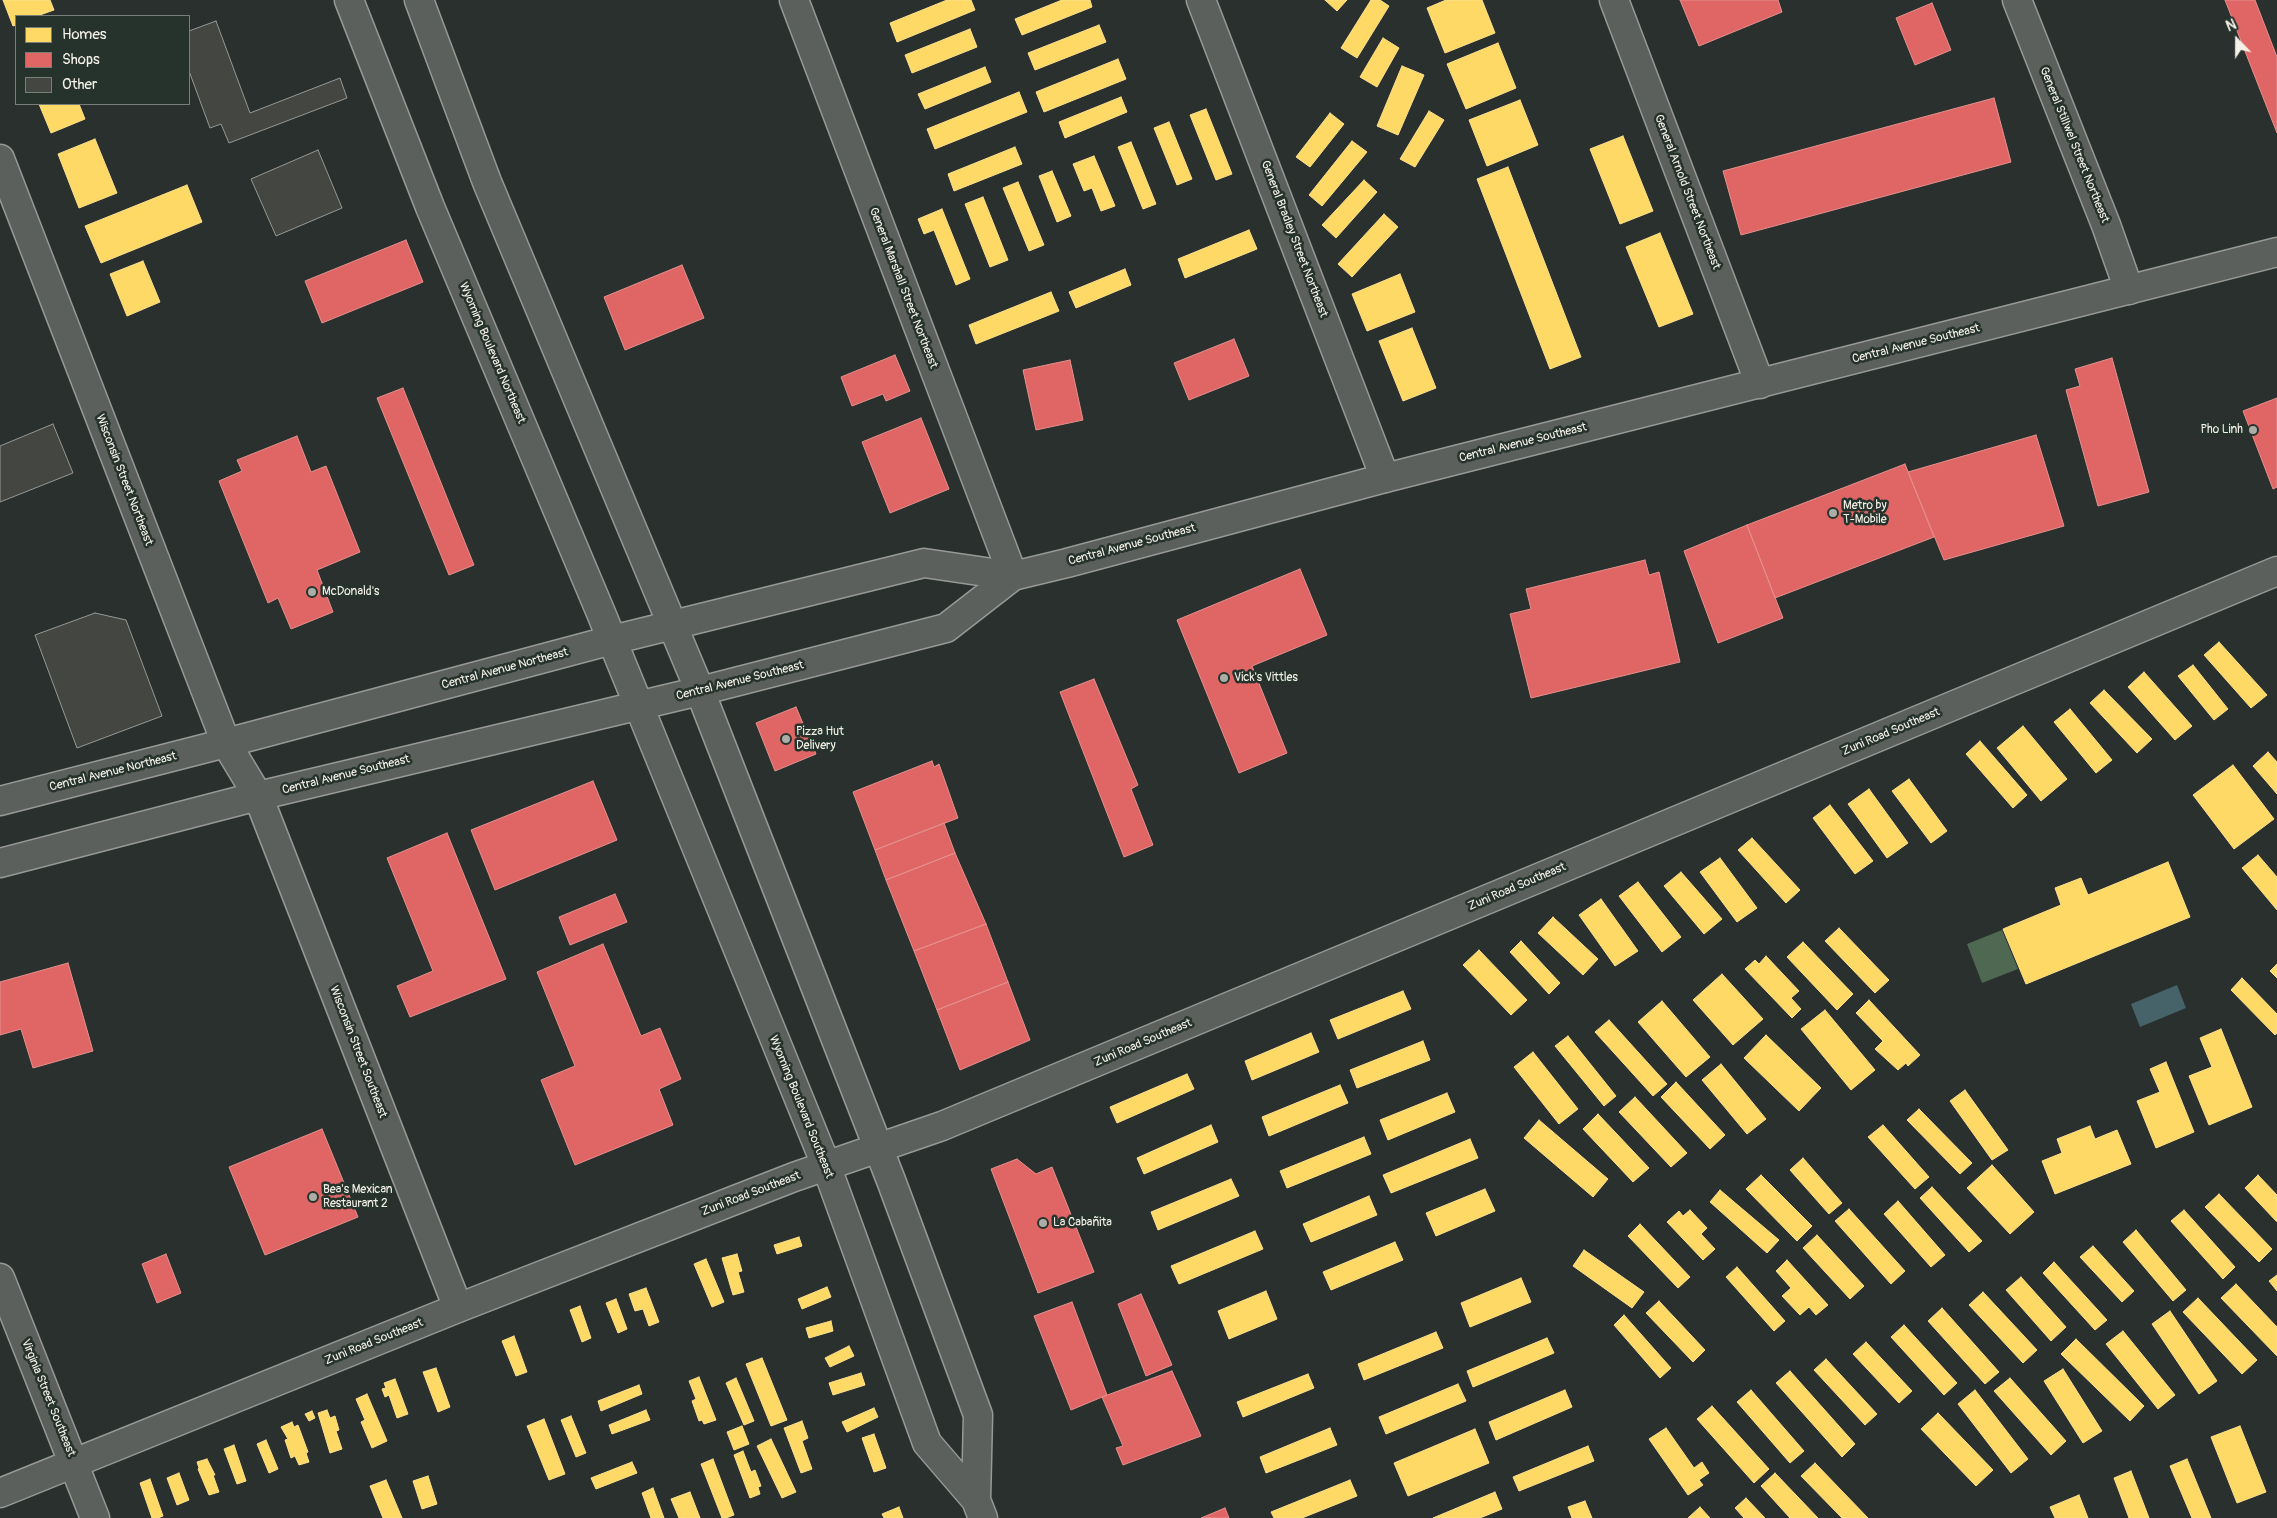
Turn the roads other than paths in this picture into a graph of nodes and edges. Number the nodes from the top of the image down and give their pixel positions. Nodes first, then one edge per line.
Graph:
1 (349, 0) edge
2 (419, 0) edge
3 (794, 0) edge
4 (1201, 0) edge
5 (1614, 0) edge
6 (2017, 0) edge
7 (0, 159) edge
8 (2277, 252) edge
9 (2129, 290) junction
10 (1760, 384) junction
11 (1385, 478) junction
12 (2277, 571) edge
13 (1012, 576) junction
14 (671, 626) junction
15 (612, 640) junction
16 (700, 691) junction
17 (637, 705) junction
18 (226, 744) junction
19 (258, 796) junction
20 (0, 801) edge
21 (0, 863) edge
22 (878, 1147) junction
23 (826, 1165) junction
24 (0, 1278) edge
25 (458, 1308) junction
26 (73, 1463) junction
27 (0, 1493) edge
28 (980, 1509) edge
29 (95, 1518) edge

1 - 15 main road, Wyoming Boulevard Northeast
2 - 14 main road
3 - 13 main road, General Marshall Street Northeast
4 - 11 main road, General Bradley Street Northeast
5 - 10 main road, General Arnold Street Northeast
6 - 9 main road, General Stillwel Street Northeast
7 - 18 main road, Wisconsin Street Northeast
8 - 9 main road, Central Avenue Southeast
9 - 10 main road, Central Avenue Southeast
10 - 11 main road, Central Avenue Southeast
11 - 13 main road, Central Avenue Southeast
12 - 22 main road, Zuni Road Southeast
13 - 14 main road, Central Avenue Northeast
13 - 16 main road, Central Avenue Southeast
14 - 15 main road, Central Avenue Northeast
14 - 16 main road
15 - 17 main road, Wyoming Boulevard Northeast
15 - 18 main road, Central Avenue Northeast
16 - 17 main road, Central Avenue Southeast
16 - 22 main road, Wyoming Boulevard Southeast
17 - 19 main road, Central Avenue Southeast
17 - 23 main road, Wyoming Boulevard Southeast
18 - 19 main road, Wisconsin Street Northeast
18 - 20 main road, Central Avenue Northeast
19 - 21 main road, Central Avenue Southeast
19 - 25 main road, Wisconsin Street Southeast
22 - 23 main road, Zuni Road Southeast
22 - 28 main road, Wyoming Boulevard Southeast
23 - 25 main road, Zuni Road Southeast
23 - 28 main road, Wyoming Boulevard Southeast
24 - 26 main road, Virginia Street Southeast
25 - 26 main road, Zuni Road Southeast
26 - 27 main road, Zuni Road Southeast
26 - 29 main road, Virginia Street Southeast

